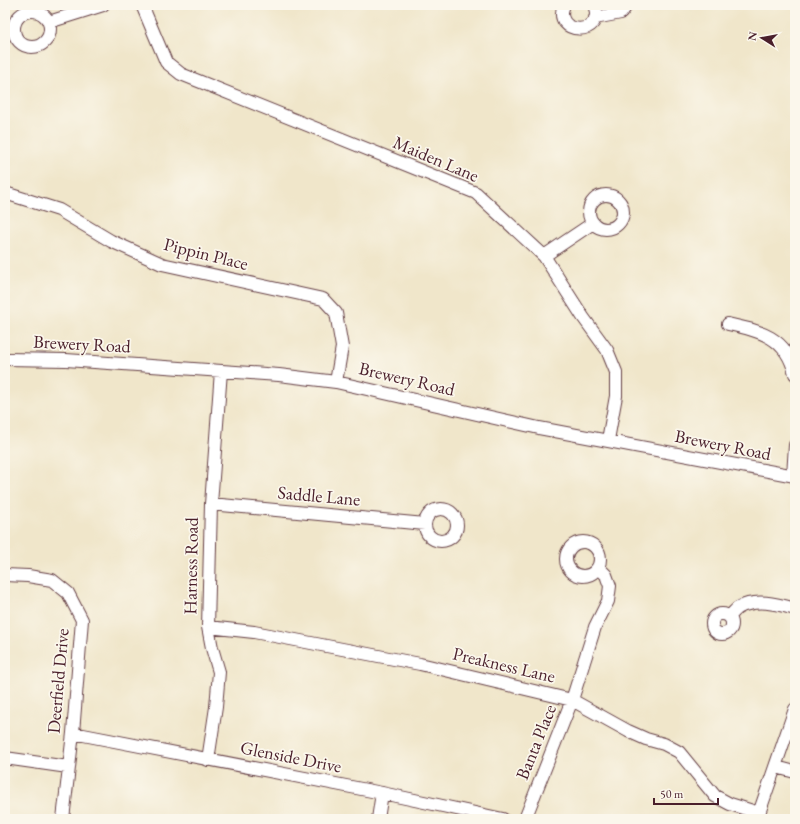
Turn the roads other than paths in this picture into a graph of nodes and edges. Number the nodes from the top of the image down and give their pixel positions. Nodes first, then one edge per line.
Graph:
1 (103, 5) edge
2 (142, 5) edge
3 (564, 5) edge
4 (594, 5) edge
5 (627, 5) edge
6 (595, 18) junction
7 (49, 22) dead end
8 (5, 193) edge
9 (593, 223) dead end
10 (544, 256) junction
11 (728, 324) dead end
12 (5, 359) edge
13 (222, 371) junction
14 (795, 374) edge
15 (336, 382) junction
16 (608, 440) junction
17 (795, 445) edge
18 (794, 476) edge
19 (211, 504) junction
20 (424, 524) dead end
21 (598, 567) dead end
22 (5, 575) edge
23 (795, 609) edge
24 (728, 617) dead end
25 (208, 627) junction
26 (572, 700) junction
27 (795, 709) edge
28 (72, 733) junction
29 (5, 758) edge
30 (208, 760) junction
31 (68, 767) junction
32 (776, 767) junction
33 (795, 772) edge
34 (382, 793) junction
35 (758, 816) edge
36 (63, 819) edge
37 (378, 819) edge
38 (503, 819) edge
39 (525, 819) edge

1 - 7 street
2 - 10 street, Maiden Lane
3 - 6 street
4 - 6 street
5 - 6 street
8 - 15 street, Pippin Place
9 - 10 street
10 - 16 street, Maiden Lane
11 - 14 street
12 - 13 street, Brewery Road
13 - 15 street, Brewery Road
13 - 19 street, Harness Road
15 - 16 street, Brewery Road
16 - 18 street, Brewery Road
17 - 18 street
19 - 20 street, Saddle Lane
19 - 25 street, Harness Road
21 - 26 street, Banta Place
22 - 28 street, Deerfield Drive
23 - 24 street
25 - 26 street, Preakness Lane
25 - 30 street, Harness Road
26 - 35 street, Preakness Lane
26 - 39 street, Banta Place
27 - 32 street
28 - 30 street, Glenside Drive
28 - 31 street, Deerfield Drive
29 - 31 street
30 - 34 street, Glenside Drive
31 - 36 street, Deerfield Drive
32 - 33 street
32 - 35 street
34 - 37 street
34 - 38 street, Glenside Drive

